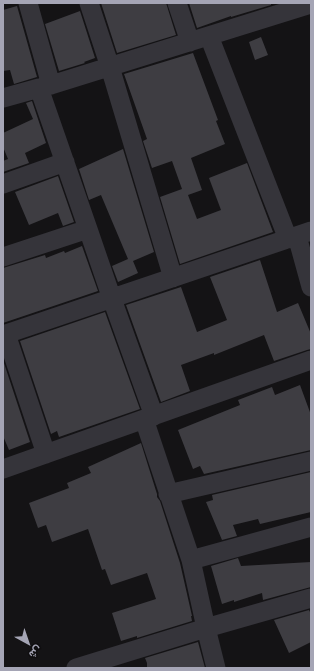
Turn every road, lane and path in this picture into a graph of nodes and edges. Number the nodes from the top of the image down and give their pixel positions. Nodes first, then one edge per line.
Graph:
1 (28, 3) edge
2 (89, 3) edge
3 (177, 3) edge
4 (311, 4) edge
5 (209, 36) junction
6 (190, 42) junction
7 (110, 67) junction
8 (45, 86) junction
9 (3, 98) edge
10 (65, 162) junction
11 (3, 184) edge
12 (88, 229) junction
13 (298, 235) edge
14 (3, 257) edge
15 (173, 278) junction
16 (311, 287) edge
17 (112, 299) junction
18 (4, 335) edge
19 (311, 360) edge
20 (149, 417) junction
21 (46, 454) junction
22 (311, 461) edge
23 (3, 469) edge
24 (168, 494) junction
25 (311, 527) edge
26 (191, 560) junction
27 (311, 598) edge
28 (206, 628) junction
29 (76, 668) edge
30 (216, 668) edge

1 - 8 street
2 - 7 street
3 - 6 street
4 - 5 street
5 - 6 street
5 - 13 street
6 - 7 street
7 - 8 street
7 - 15 street
8 - 9 street
8 - 10 street
10 - 11 street
10 - 12 street
12 - 14 street
12 - 17 street
13 - 15 street
13 - 16 street
15 - 17 street
17 - 18 street
17 - 20 street
18 - 21 street
19 - 20 street
20 - 21 street
20 - 24 street
21 - 23 street
22 - 24 street
24 - 26 street
25 - 26 street
26 - 28 street
27 - 28 street
28 - 29 street
28 - 30 street

